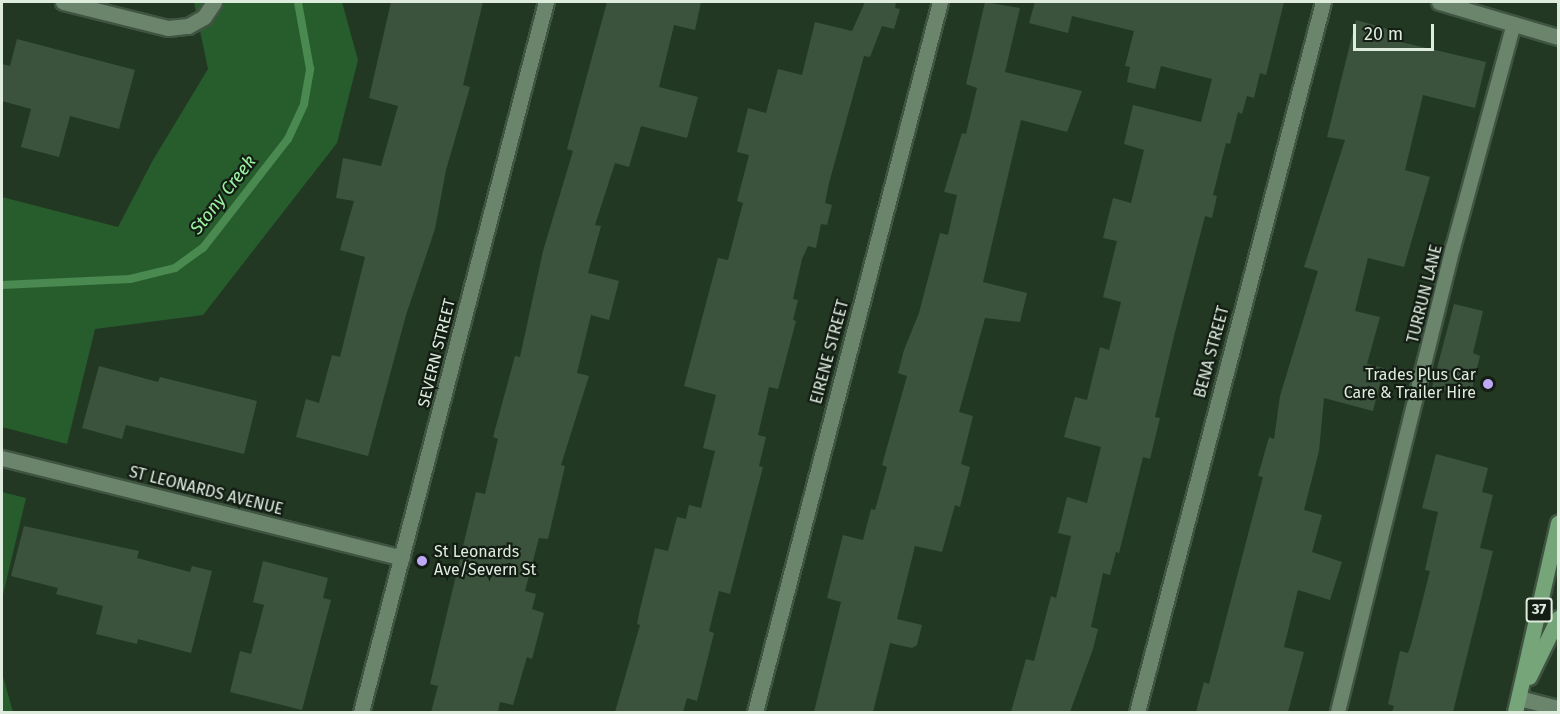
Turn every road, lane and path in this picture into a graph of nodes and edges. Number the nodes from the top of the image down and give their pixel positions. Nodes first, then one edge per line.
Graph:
1 (63, 2) edge
2 (214, 2) edge
3 (546, 2) edge
4 (940, 2) edge
5 (1323, 2) edge
6 (1439, 2) edge
7 (1514, 24) junction
8 (1558, 37) edge
9 (2, 458) edge
10 (1558, 523) edge
11 (402, 558) junction
12 (1558, 618) edge
13 (1517, 705) edge
14 (1558, 708) edge
15 (361, 712) edge
16 (755, 712) edge
17 (1137, 712) edge
18 (1338, 712) edge

1 - 2 street
3 - 11 street, SEVERN STREET
4 - 16 street, EIRENE STREET
5 - 17 street, BENA STREET
6 - 7 street
7 - 8 street
7 - 18 lane, TURRUN LANE
9 - 11 street, ST LEONARDS AVENUE
10 - 13 main road, 37
11 - 15 street, SEVERN STREET
12 - 13 main road, 37
13 - 14 street

